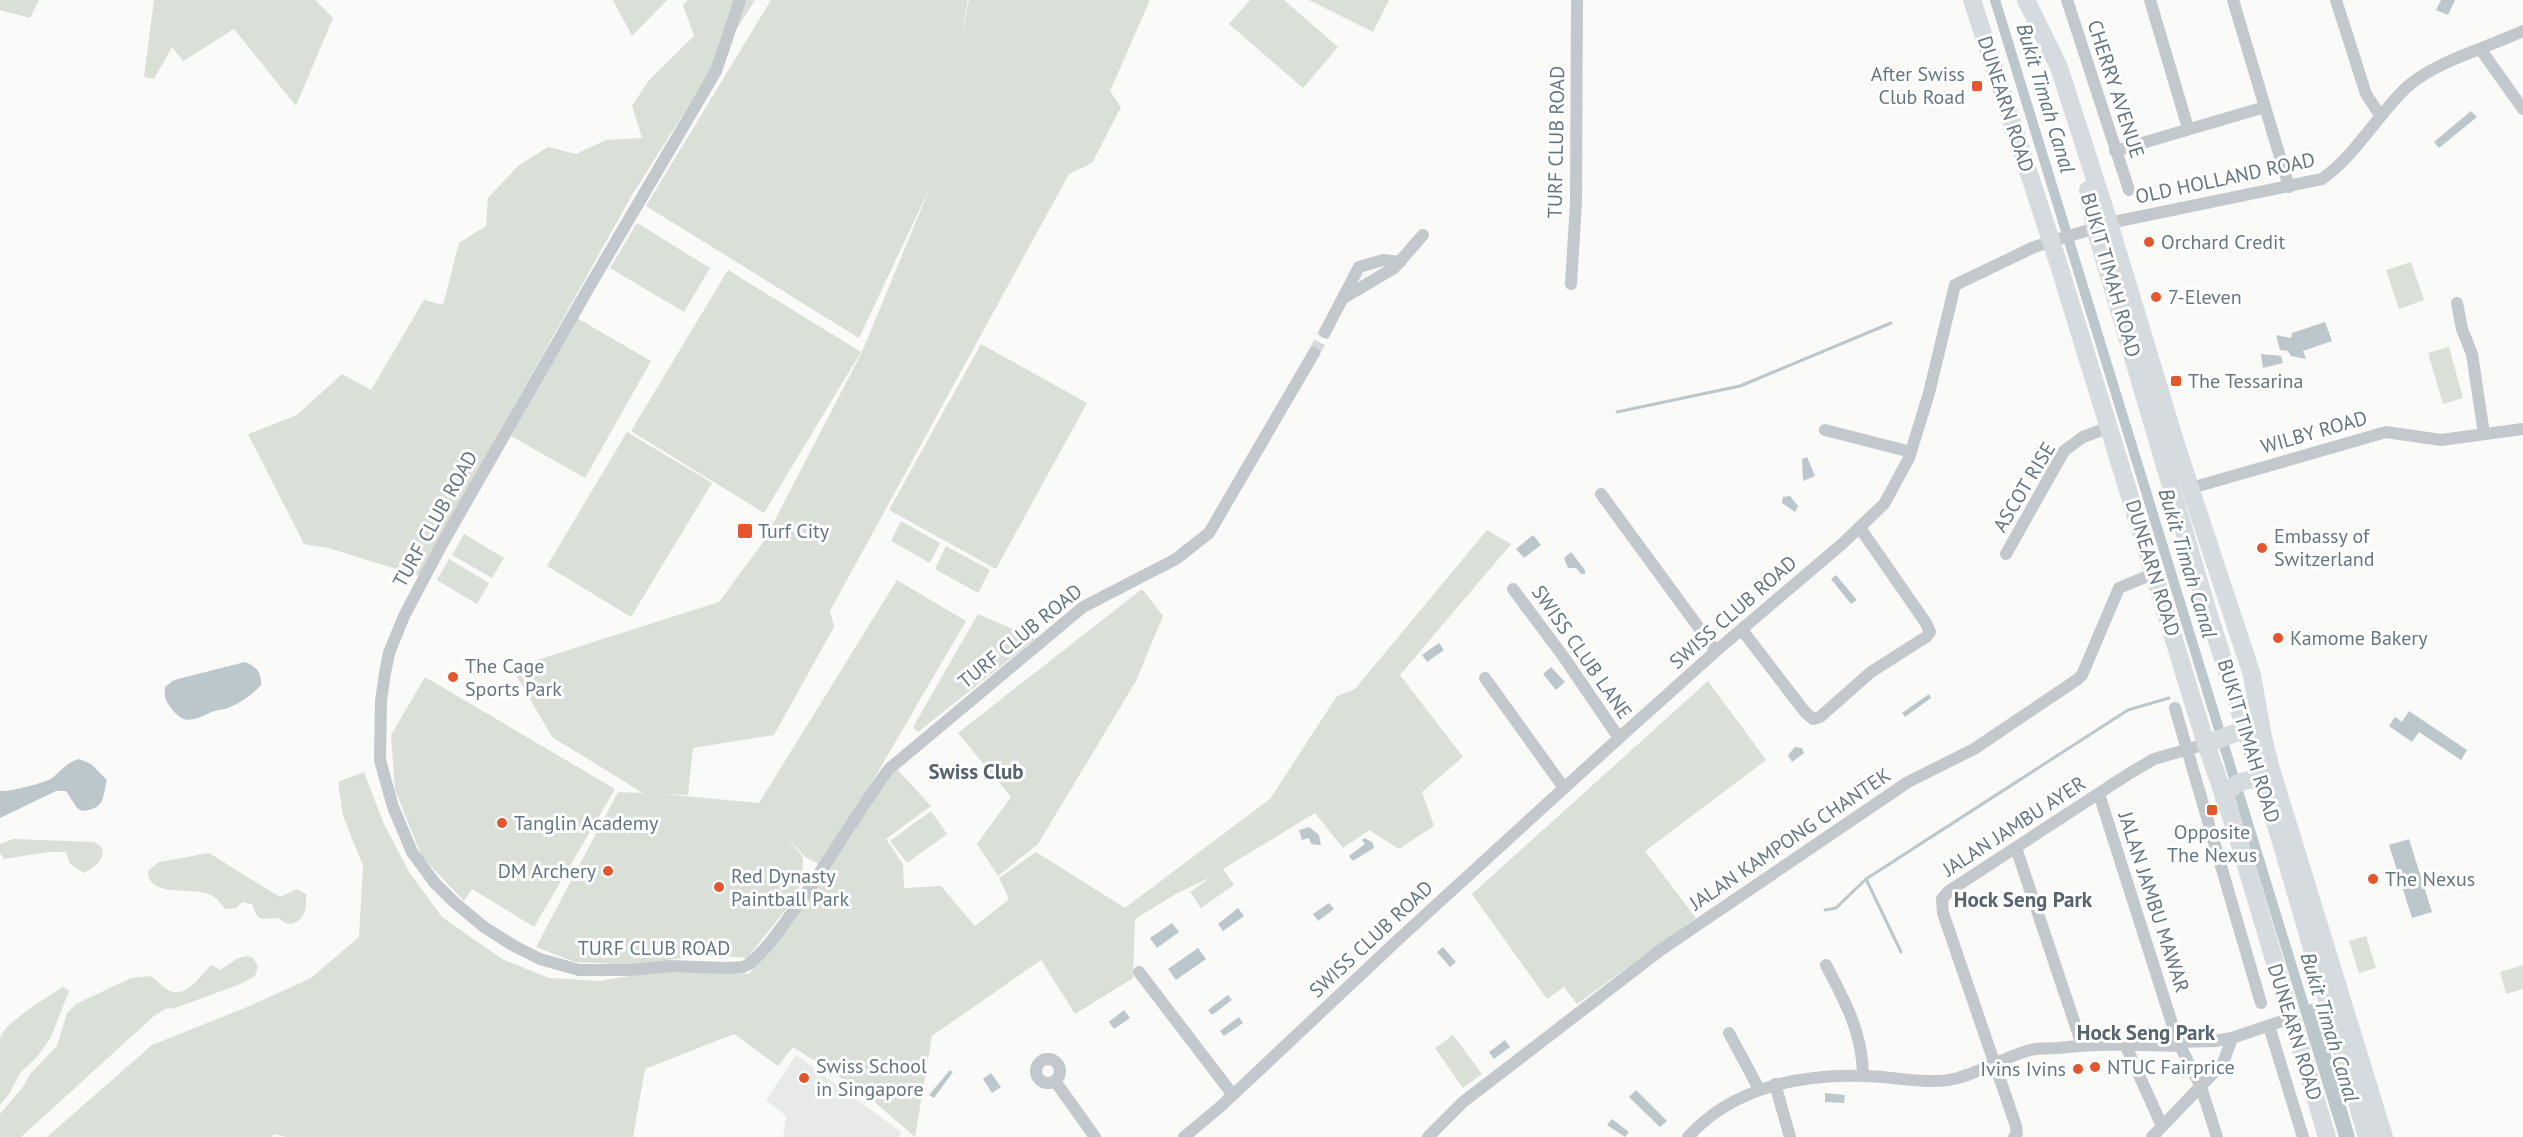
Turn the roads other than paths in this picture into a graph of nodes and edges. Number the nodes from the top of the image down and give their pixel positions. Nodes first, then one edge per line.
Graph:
1 (740, 0) edge
2 (1577, 0) edge
3 (1972, 0) edge
4 (2026, 0) edge
5 (2067, 0) edge
6 (2150, 0) edge
7 (2233, 0) edge
8 (2337, 0) edge
9 (2523, 31) edge
10 (2481, 50) junction
11 (2265, 106) junction
12 (2523, 109) edge
13 (2380, 115) junction
14 (2188, 128) junction
15 (2115, 151) junction
16 (2289, 187) junction
17 (2129, 190) dead end
18 (2096, 227) junction
19 (1423, 235) dead end
20 (2056, 239) junction
21 (1400, 262) junction
22 (1357, 274) junction
23 (1377, 278) junction
24 (1571, 284) dead end
25 (1343, 298) junction
26 (2457, 303) dead end
27 (1325, 332) tunnel mouth
28 (1314, 353) tunnel mouth
29 (2110, 428) junction
30 (2523, 429) edge
31 (1825, 430) dead end
32 (2484, 434) junction
33 (1911, 452) junction
34 (2191, 488) junction
35 (1601, 494) dead end
36 (1860, 528) junction
37 (2006, 554) dead end
38 (2155, 573) junction
39 (2223, 586) junction
40 (1514, 589) dead end
41 (2207, 609) junction
42 (1742, 630) junction
43 (1716, 651) junction
44 (1485, 678) dead end
45 (2175, 708) dead end
46 (2244, 724) junction
47 (1619, 738) junction
48 (2206, 744) junction
49 (2187, 748) junction
50 (2263, 783) junction
51 (1564, 788) junction
52 (2099, 794) junction
53 (2224, 798) junction
54 (2016, 848) junction
55 (1826, 965) dead end
56 (1139, 972) dead end
57 (2329, 980) junction
58 (2261, 1003) dead end
59 (2291, 1018) junction
60 (2269, 1026) junction
61 (1729, 1033) dead end
62 (2232, 1038) junction
63 (2125, 1044) junction
64 (2179, 1044) junction
65 (2082, 1045) junction
66 (1996, 1064) junction
67 (1863, 1076) junction
68 (1055, 1081) dead end
69 (1775, 1084) junction
70 (2201, 1087) junction
71 (1759, 1089) junction
72 (1233, 1095) junction
73 (2162, 1126) junction
74 (1095, 1137) edge
75 (1184, 1137) edge
76 (1428, 1137) edge
77 (1688, 1137) edge
78 (1790, 1137) edge
79 (2014, 1137) edge
80 (2152, 1137) edge
81 (2217, 1137) edge
82 (2303, 1137) edge
83 (2327, 1137) edge
84 (2367, 1137) edge
85 (2384, 1137) edge

1 - 28 street, TURF CLUB ROAD
2 - 24 street, TURF CLUB ROAD
3 - 20 highway, DUNEARN ROAD
4 - 18 highway, BUKIT TIMAH ROAD
5 - 15 street, CHERRY AVENUE
6 - 14 street
7 - 11 street
8 - 13 street
9 - 10 street, OLD HOLLAND ROAD
10 - 12 street
10 - 13 street, OLD HOLLAND ROAD
11 - 14 street
11 - 16 street
13 - 16 street, OLD HOLLAND ROAD
14 - 15 street
15 - 17 street, CHERRY AVENUE
16 - 18 street, OLD HOLLAND ROAD
18 - 20 street, OLD HOLLAND ROAD
18 - 34 highway
18 - 41 highway, BUKIT TIMAH ROAD
19 - 21 street
20 - 29 highway, DUNEARN ROAD
20 - 33 street, SWISS CLUB ROAD
21 - 22 street
21 - 23 street
22 - 23 street
22 - 25 street
23 - 25 street
25 - 27 street
26 - 32 street
29 - 37 street, ASCOT RISE
29 - 38 highway, DUNEARN ROAD
30 - 32 street, WILBY ROAD
31 - 33 street
32 - 34 street, WILBY ROAD
33 - 36 street, SWISS CLUB ROAD
34 - 39 highway
35 - 43 street
36 - 42 street, SWISS CLUB ROAD
36 - 42 street
38 - 48 highway, DUNEARN ROAD
38 - 76 street, JALAN KAMPONG CHANTEK
39 - 41 highway
39 - 57 highway
40 - 47 street, SWISS CLUB LANE
41 - 46 highway, BUKIT TIMAH ROAD
42 - 43 street, SWISS CLUB ROAD
43 - 47 street, SWISS CLUB ROAD
44 - 51 street
45 - 49 street, DUNEARN ROAD
46 - 48 highway
46 - 50 highway, BUKIT TIMAH ROAD
47 - 51 street, SWISS CLUB ROAD
48 - 49 street, JALAN JAMBU AYER
48 - 53 highway, DUNEARN ROAD
49 - 52 street, JALAN JAMBU AYER
49 - 58 street, DUNEARN ROAD
50 - 53 highway
50 - 57 highway, BUKIT TIMAH ROAD
51 - 72 street, SWISS CLUB ROAD
52 - 54 street, JALAN JAMBU AYER
52 - 64 street, JALAN JAMBU MAWAR
53 - 59 highway, DUNEARN ROAD
54 - 65 street
54 - 66 street, JALAN JAMBU AYER
55 - 67 street
56 - 72 street
57 - 84 highway, BUKIT TIMAH ROAD
57 - 85 highway
59 - 60 street
59 - 83 highway, DUNEARN ROAD
60 - 62 street
60 - 82 street, DUNEARN ROAD
61 - 71 street
62 - 64 street
62 - 70 street
63 - 64 street
63 - 65 street
63 - 73 street
64 - 70 street, JALAN JAMBU MAWAR
65 - 66 street
66 - 67 street
66 - 79 street, JALAN JAMBU AYER
67 - 69 street
68 - 74 street
69 - 71 street
69 - 78 street
70 - 73 street
70 - 81 street, JALAN JAMBU MAWAR
71 - 77 street
72 - 75 street, SWISS CLUB ROAD
73 - 80 street

